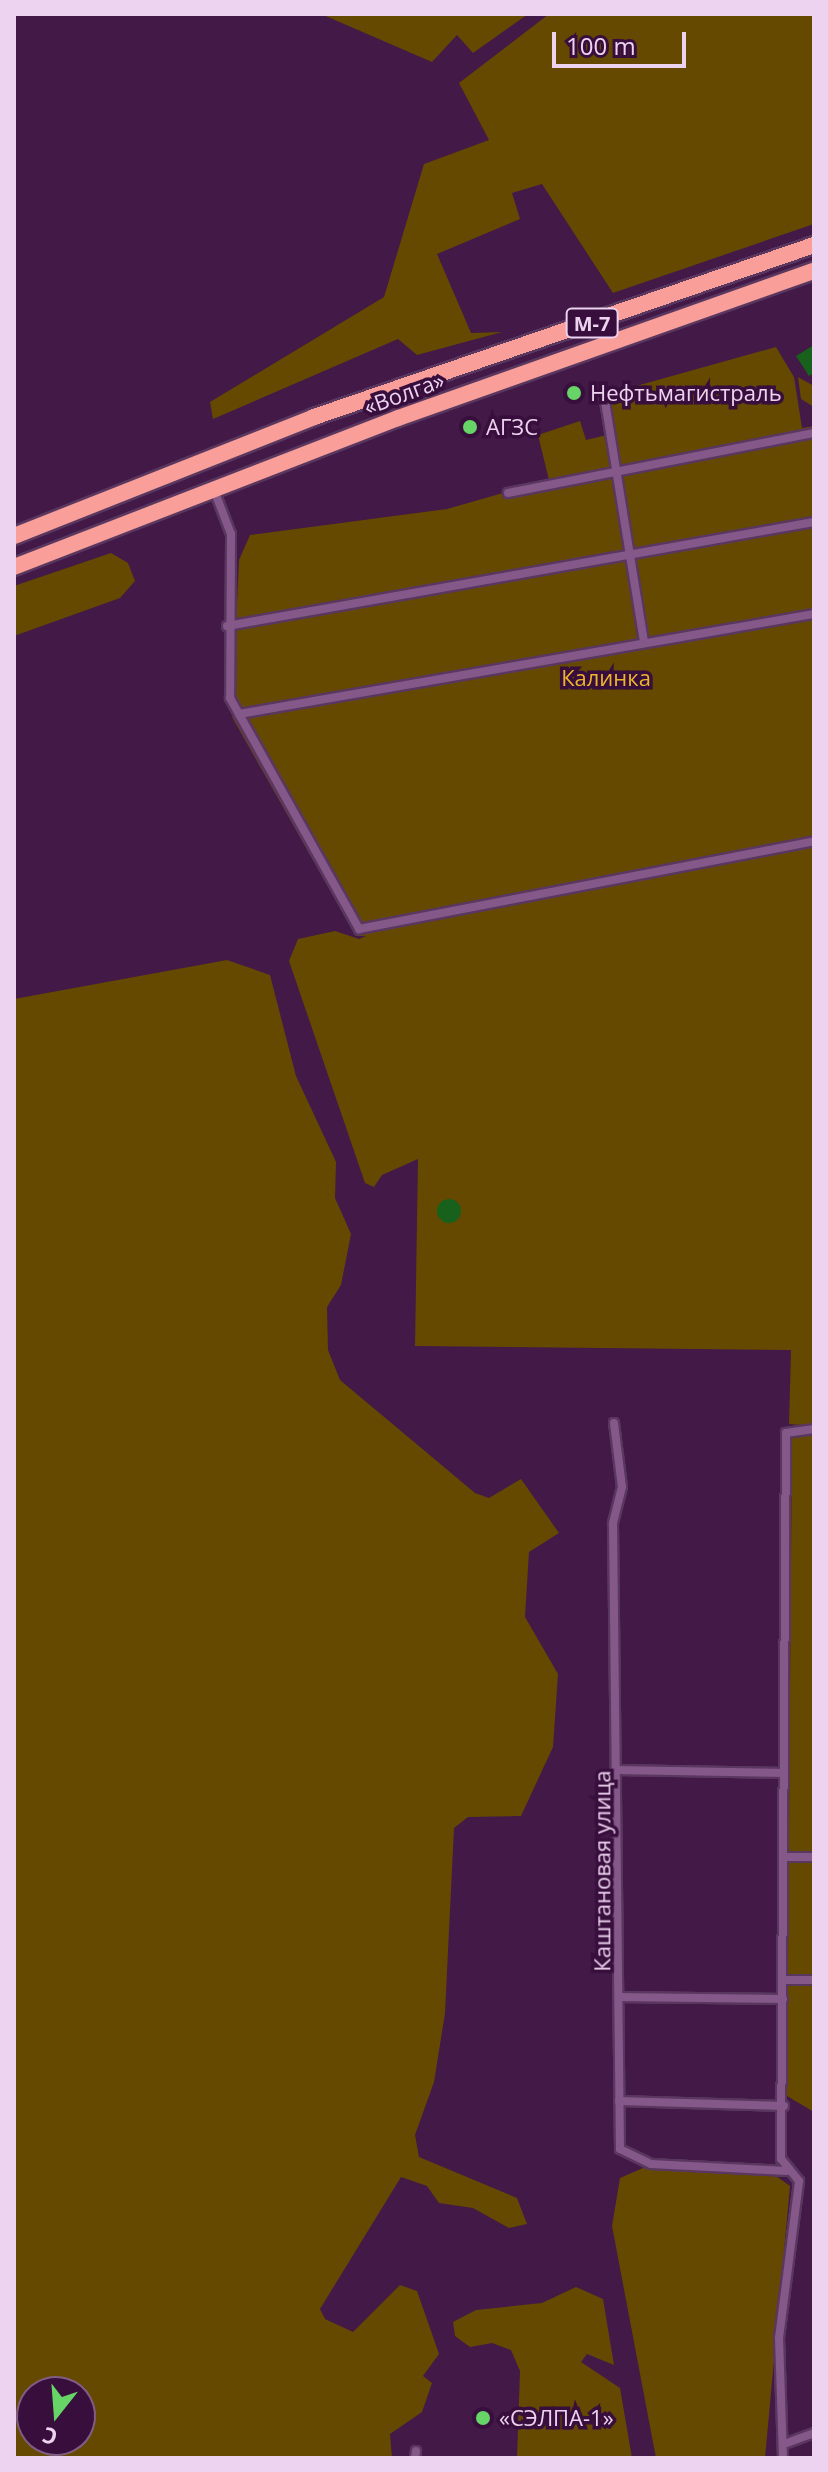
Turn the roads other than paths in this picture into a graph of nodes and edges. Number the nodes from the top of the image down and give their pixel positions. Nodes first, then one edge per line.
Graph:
1 (814, 245) edge
2 (814, 271) edge
3 (604, 395) dead end
4 (814, 433) edge
5 (613, 467) junction
6 (214, 489) junction
7 (508, 493) dead end
8 (814, 522) edge
9 (14, 536) edge
10 (632, 555) junction
11 (14, 567) edge
12 (814, 614) edge
13 (227, 626) junction
14 (644, 642) junction
15 (239, 714) junction
16 (814, 841) edge
17 (614, 1423) dead end
18 (814, 1429) edge
19 (619, 1770) junction
20 (783, 1773) junction
21 (783, 1857) junction
22 (814, 1857) edge
23 (783, 1980) junction
24 (814, 1980) edge
25 (620, 1997) junction
26 (783, 1999) junction
27 (619, 2101) junction
28 (784, 2106) junction
29 (787, 2171) junction
30 (814, 2433) edge
31 (784, 2444) junction
32 (783, 2458) edge

1 - 9 highway, «Волга» / М-7
2 - 6 highway, «Волга» / М-7
3 - 5 street
4 - 5 street
5 - 7 street
5 - 10 street
6 - 11 highway, «Волга» / М-7
6 - 13 street
8 - 10 street
10 - 13 street
10 - 14 street
12 - 14 street
13 - 15 street
14 - 15 street
15 - 16 street
17 - 19 street, Каштановая улица
18 - 20 street
19 - 20 street
19 - 25 street, Каштановая улица
20 - 21 street
21 - 22 street
21 - 23 street
23 - 24 street
23 - 26 street
25 - 26 street
25 - 27 street, Каштановая улица
26 - 28 street
27 - 28 street
27 - 29 street, Каштановая улица
28 - 29 street
29 - 31 street
30 - 31 street
31 - 32 street

